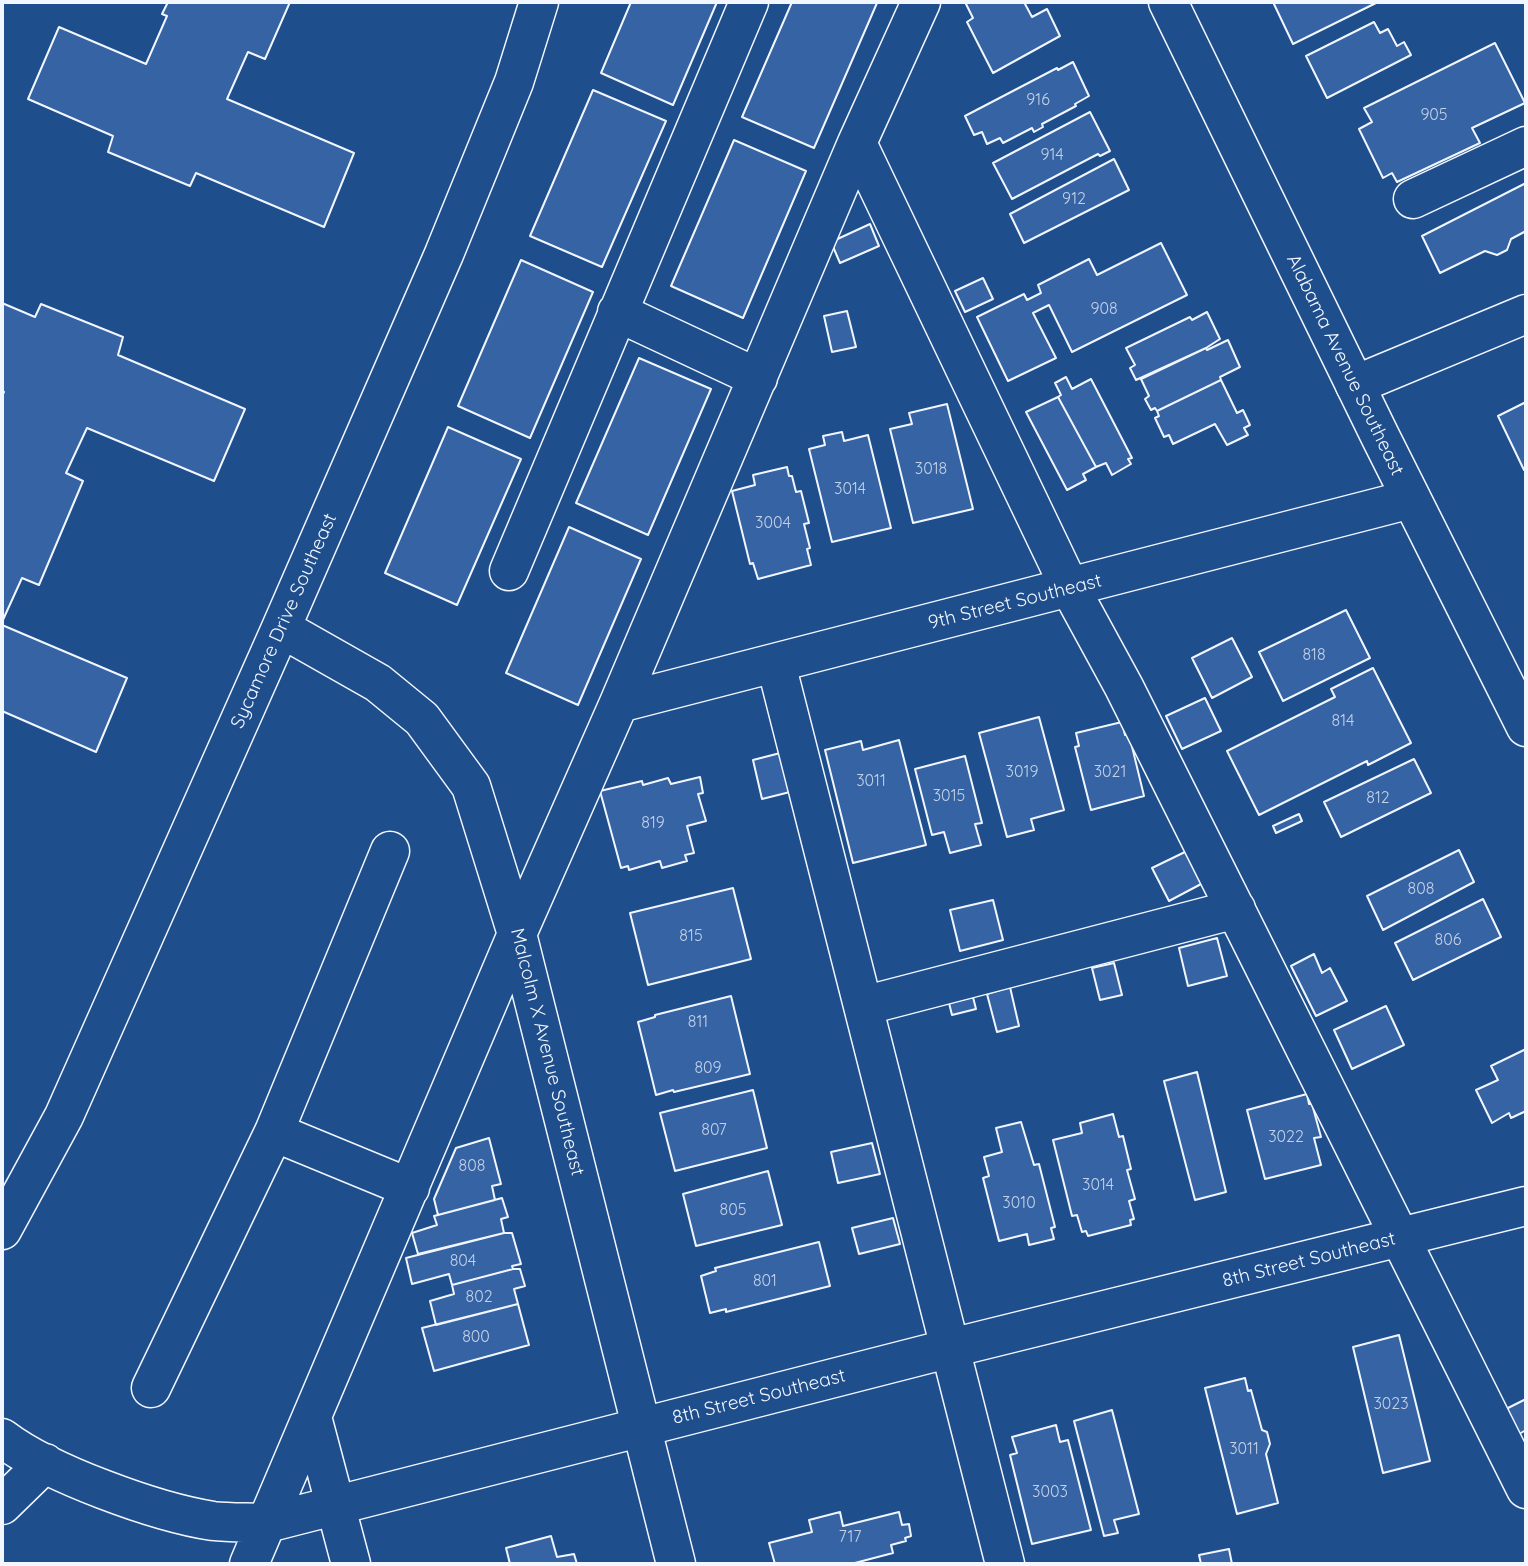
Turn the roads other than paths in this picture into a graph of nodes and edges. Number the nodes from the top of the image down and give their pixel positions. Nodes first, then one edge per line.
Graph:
1 (539, 2) edge
2 (749, 2) edge
3 (921, 2) edge
4 (1168, 2) edge
5 (857, 143) junction
6 (1526, 146) edge
7 (1413, 199) dead end
8 (617, 312) junction
9 (1526, 314) edge
10 (758, 377) junction
11 (1355, 385) junction
12 (1411, 499) junction
13 (509, 571) dead end
14 (1070, 589) junction
15 (281, 628) junction
16 (776, 664) junction
17 (619, 703) junction
18 (1526, 727) edge
19 (390, 851) dead end
20 (1236, 909) junction
21 (517, 934) junction
22 (863, 1006) junction
23 (274, 1132) junction
24 (410, 1188) junction
25 (1526, 1206) edge
26 (2, 1230) edge
27 (1401, 1237) junction
28 (951, 1348) junction
29 (151, 1388) dead end
30 (312, 1418) junction
31 (642, 1427) junction
32 (2, 1438) edge
33 (45, 1463) junction
34 (1526, 1489) edge
35 (336, 1503) junction
36 (2, 1505) edge
37 (267, 1522) junction
38 (249, 1564) edge
39 (351, 1564) edge
40 (676, 1564) edge
41 (1005, 1564) edge

1 - 15 street, Sycamore Drive Southeast
2 - 8 street
3 - 5 street
4 - 11 street, Alabama Avenue Southeast
5 - 10 street
5 - 14 street
6 - 7 street
8 - 10 street
8 - 13 street
9 - 11 street
10 - 17 street
11 - 12 street, Alabama Avenue Southeast
12 - 14 street, 9th Street Southeast
12 - 18 street, Alabama Avenue Southeast
14 - 16 street, 9th Street Southeast
14 - 20 street
15 - 21 street, Malcolm X Avenue Southeast
15 - 26 street, Sycamore Drive Southeast
16 - 17 street, 9th Street Southeast
16 - 22 street
17 - 21 street
19 - 23 street
20 - 22 street
20 - 27 street
21 - 24 street
21 - 31 street, Malcolm X Avenue Southeast
22 - 28 street
23 - 24 street
23 - 29 street
24 - 30 street
25 - 27 street, 8th Street Southeast
27 - 28 street, 8th Street Southeast
27 - 34 street
28 - 31 street, 8th Street Southeast
28 - 41 street
30 - 35 street
30 - 37 street
31 - 35 street, 8th Street Southeast
31 - 40 street, Malcolm X Avenue Southeast
32 - 33 street, 8th Street Southeast
33 - 36 street
33 - 37 street, 8th Street Southeast
35 - 37 street, 8th Street Southeast
35 - 39 street
37 - 38 street

